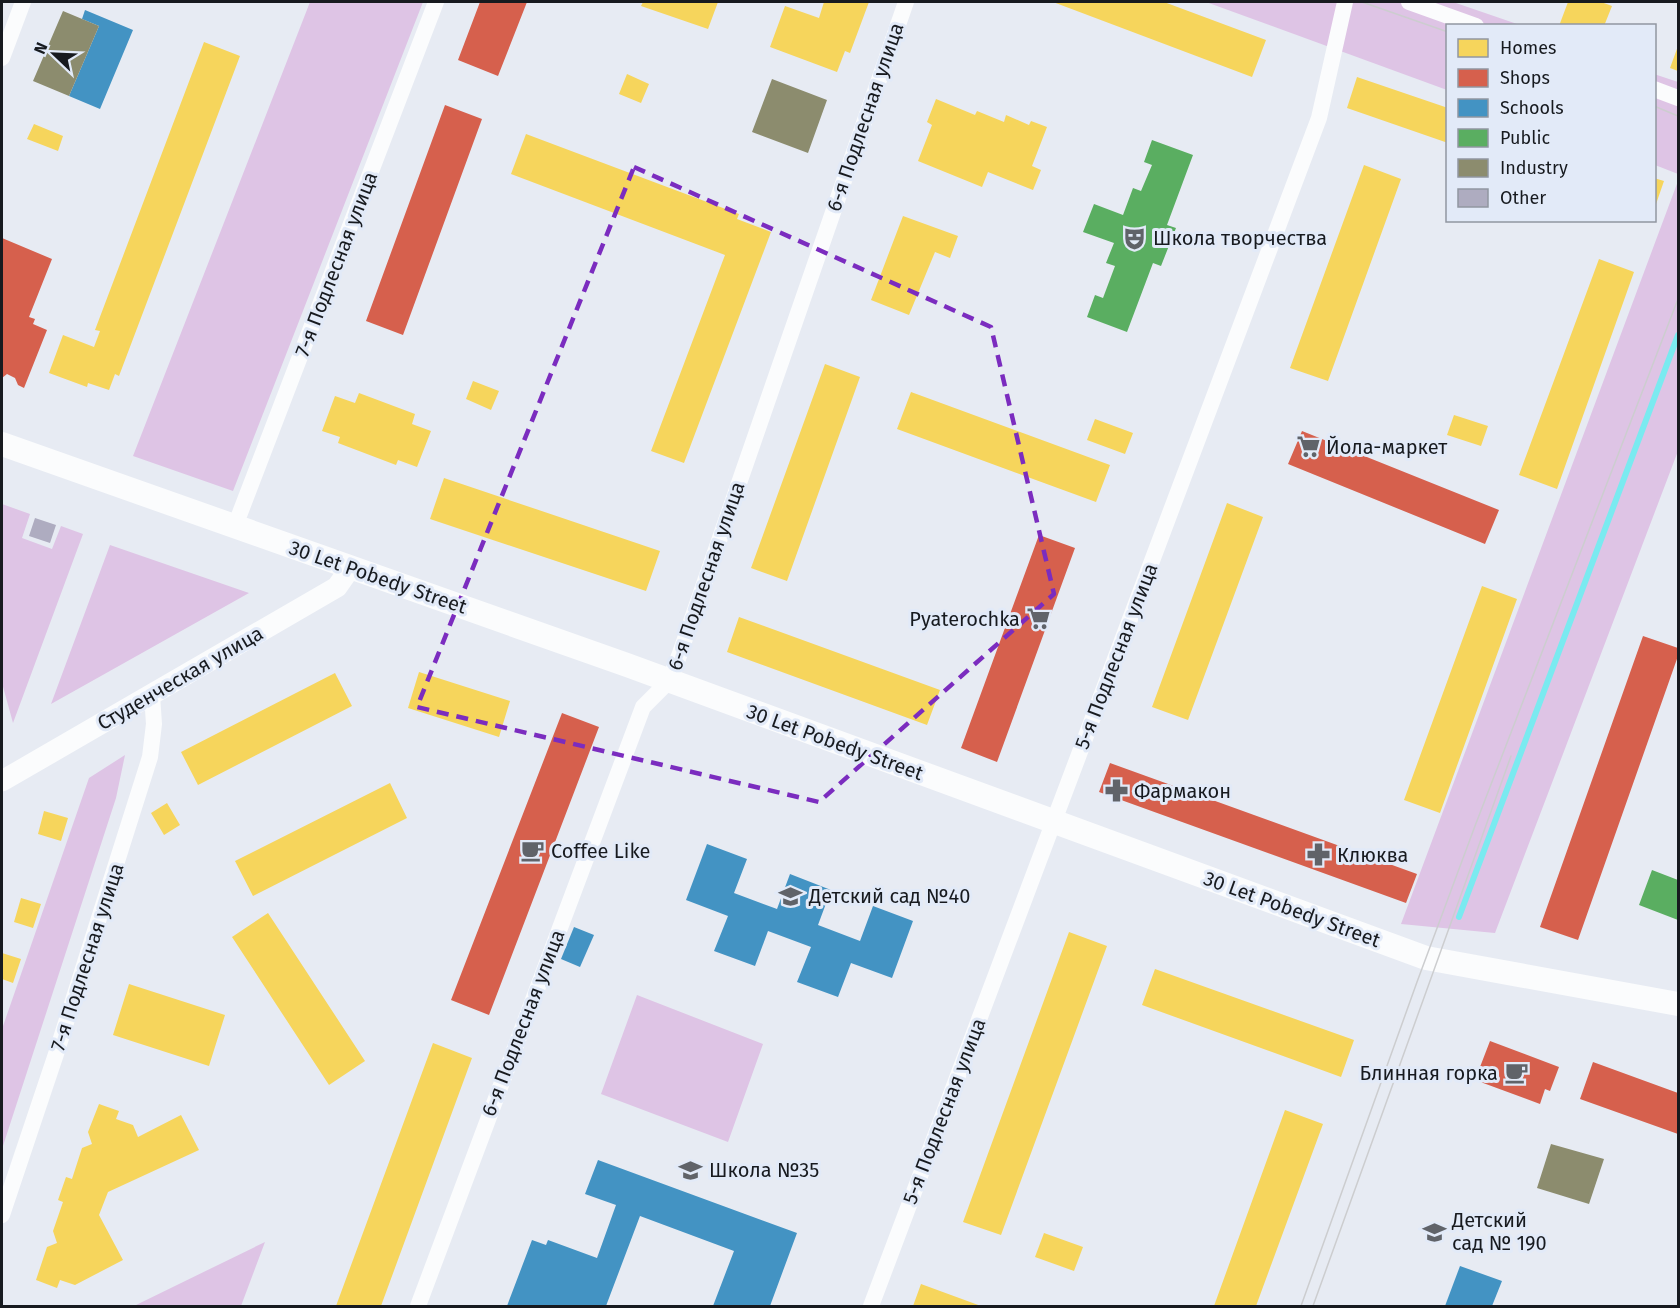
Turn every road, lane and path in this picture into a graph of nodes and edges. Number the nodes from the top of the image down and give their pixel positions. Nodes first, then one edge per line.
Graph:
1 (22, 2) edge
2 (436, 2) edge
3 (906, 2) edge
4 (1345, 2) edge
5 (1409, 2) edge
6 (1470, 24) edge
7 (2, 58) edge
8 (1656, 90) edge
9 (1678, 98) edge
10 (2, 444) edge
11 (235, 526) junction
12 (351, 567) junction
13 (669, 681) junction
14 (152, 695) junction
15 (2, 781) edge
16 (1054, 821) junction
17 (1678, 1004) edge
18 (2, 1215) edge
19 (418, 1306) edge
20 (871, 1306) edge

1 - 7 street
2 - 11 street, 7-я Подлесная улица
3 - 13 street, 6-я Подлесная улица
4 - 16 street, 5-я Подлесная улица
5 - 6 street
8 - 9 street
10 - 11 main road, 30 Let Pobedy Street
11 - 12 main road, 30 Let Pobedy Street
12 - 13 main road, 30 Let Pobedy Street
12 - 14 street, Студенческая улица
13 - 16 main road, 30 Let Pobedy Street
13 - 19 street, 6-я Подлесная улица
14 - 15 street, Студенческая улица
14 - 18 street, 7-я Подлесная улица
16 - 17 main road, 30 Let Pobedy Street
16 - 20 street, 5-я Подлесная улица

